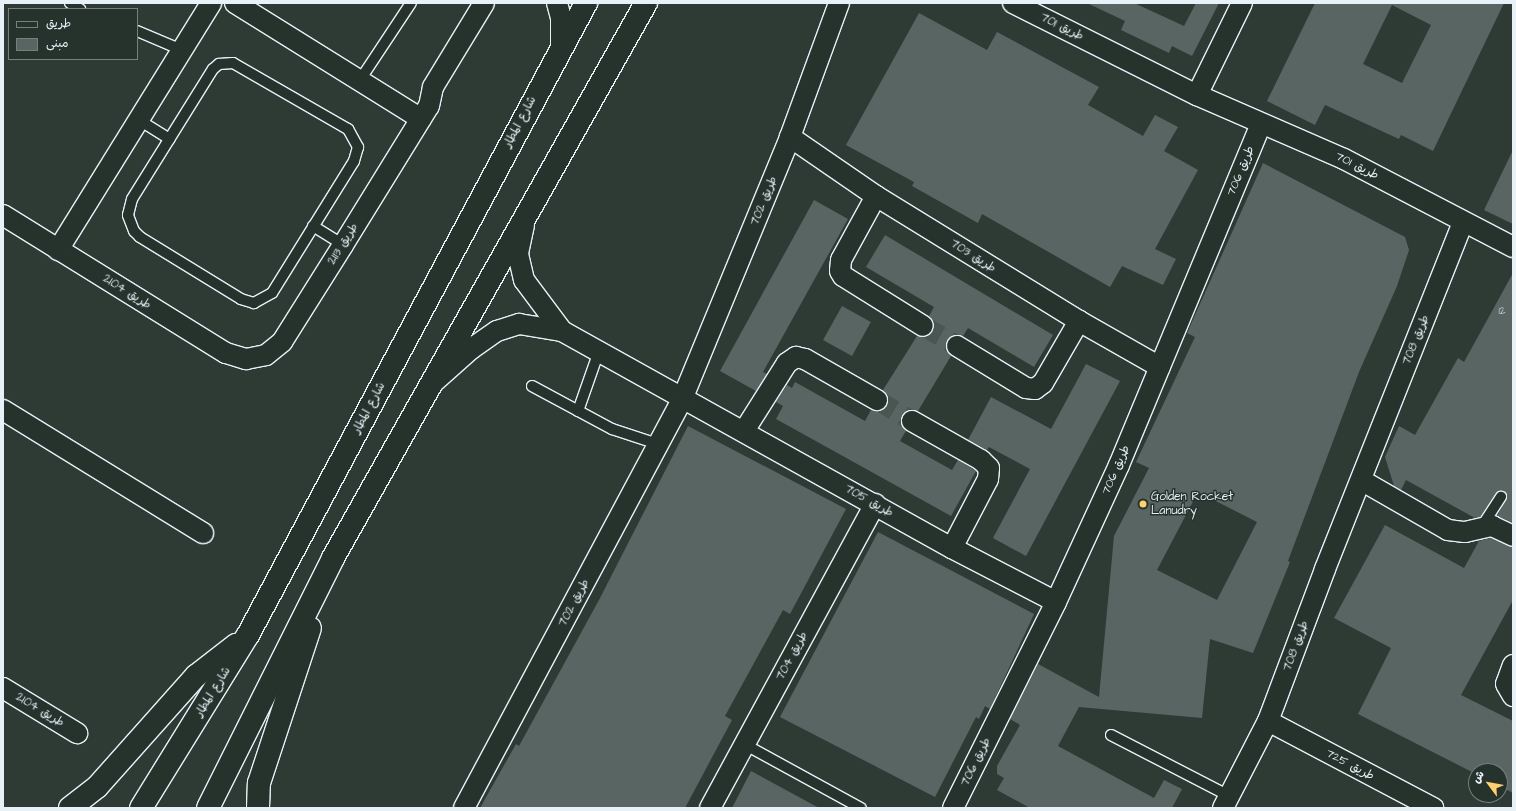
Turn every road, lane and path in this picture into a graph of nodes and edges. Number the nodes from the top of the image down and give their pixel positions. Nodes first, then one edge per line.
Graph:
1 (211, 3) edge
2 (235, 3) edge
3 (412, 3) edge
4 (484, 3) edge
5 (497, 3) edge
6 (557, 3) edge
7 (586, 3) edge
8 (646, 3) edge
9 (839, 3) edge
10 (1013, 3) edge
11 (1242, 3) edge
12 (138, 31) edge
13 (561, 46) junction
14 (182, 50) junction
15 (360, 80) junction
16 (1197, 95) junction
17 (425, 112) junction
18 (139, 120) junction
19 (1261, 124) junction
20 (790, 137) junction
21 (169, 139) junction
22 (876, 196) junction
23 (526, 211) junction
24 (3, 214) edge
25 (1463, 223) junction
26 (314, 226) junction
27 (343, 245) junction
28 (1513, 247) edge
29 (58, 250) junction
30 (1079, 321) junction
31 (923, 326) tunnel mouth
32 (562, 331) junction
33 (957, 346) tunnel mouth
34 (599, 351) junction
35 (256, 359) joint
36 (1160, 367) junction
37 (430, 386) junction
38 (532, 386) dead end
39 (683, 396) junction
40 (877, 400) tunnel mouth
41 (3, 410) edge
42 (578, 411) junction
43 (912, 421) tunnel mouth
44 (744, 431) junction
45 (658, 444) junction
46 (1361, 480) junction
47 (1501, 497) dead end
48 (875, 504) junction
49 (1482, 526) junction
50 (203, 533) dead end
51 (1513, 536) edge
52 (952, 548) junction
53 (333, 558) junction
54 (1056, 602) junction
55 (248, 635) junction
56 (1513, 665) edge
57 (3, 688) edge
58 (1513, 696) edge
59 (1268, 721) junction
60 (77, 733) dead end
61 (1111, 735) dead end
62 (744, 744) junction
63 (1226, 802) edge
64 (70, 808) edge
65 (141, 808) edge
66 (208, 808) edge
67 (258, 808) edge
68 (464, 808) edge
69 (710, 808) edge
70 (861, 808) edge
71 (953, 808) edge
72 (1432, 808) edge

1 - 14 street
2 - 15 street
3 - 15 lane
4 - 17 street, طريق 2113
5 - 17 street, طريق 2113
6 - 13 street
7 - 13 main road, شارع المطار
8 - 23 main road
9 - 20 street, طريق 702
10 - 16 street, طريق 701
11 - 16 street
12 - 14 lane
13 - 55 main road, شارع المطار
14 - 18 street
15 - 17 street
16 - 19 street, طريق 701
17 - 27 street, طريق 2113
18 - 21 lane
18 - 29 street
19 - 25 street, طريق 701
19 - 36 street, طريق 706
20 - 22 street, طريق 703
20 - 39 street, طريق 702
21 - 26 lane
21 - 26 lane
22 - 30 street, طريق 703
22 - 31 street
23 - 32 street
23 - 37 main road
24 - 29 street, طريق 2104
25 - 28 street, طريق 701
25 - 46 street, طريق 708
26 - 27 lane
27 - 35 street, طريق 2113
29 - 35 street, طريق 2104
30 - 33 street
30 - 36 street, طريق 703
32 - 34 street
32 - 37 street
34 - 39 street
34 - 42 lane
36 - 54 street, طريق 706
37 - 53 main road
38 - 42 lane
39 - 44 street, طريق 705
39 - 45 street, طريق 702
40 - 44 street
41 - 50 street
42 - 45 lane
43 - 52 street
44 - 48 street, طريق 705
45 - 68 street, طريق 702
46 - 49 street
46 - 59 street, طريق 708
47 - 49 lane
48 - 52 street, طريق 705
48 - 62 street, طريق 704
49 - 51 street
52 - 54 street, طريق 705
53 - 66 main road
53 - 67 main road
54 - 71 street, طريق 706
55 - 64 main road
55 - 65 main road, شارع المطار
56 - 58 street
57 - 60 street, طريق 2104
59 - 63 street, طريق 708
59 - 72 street, طريق 725
61 - 63 lane
62 - 69 street, طريق 704
62 - 70 lane

